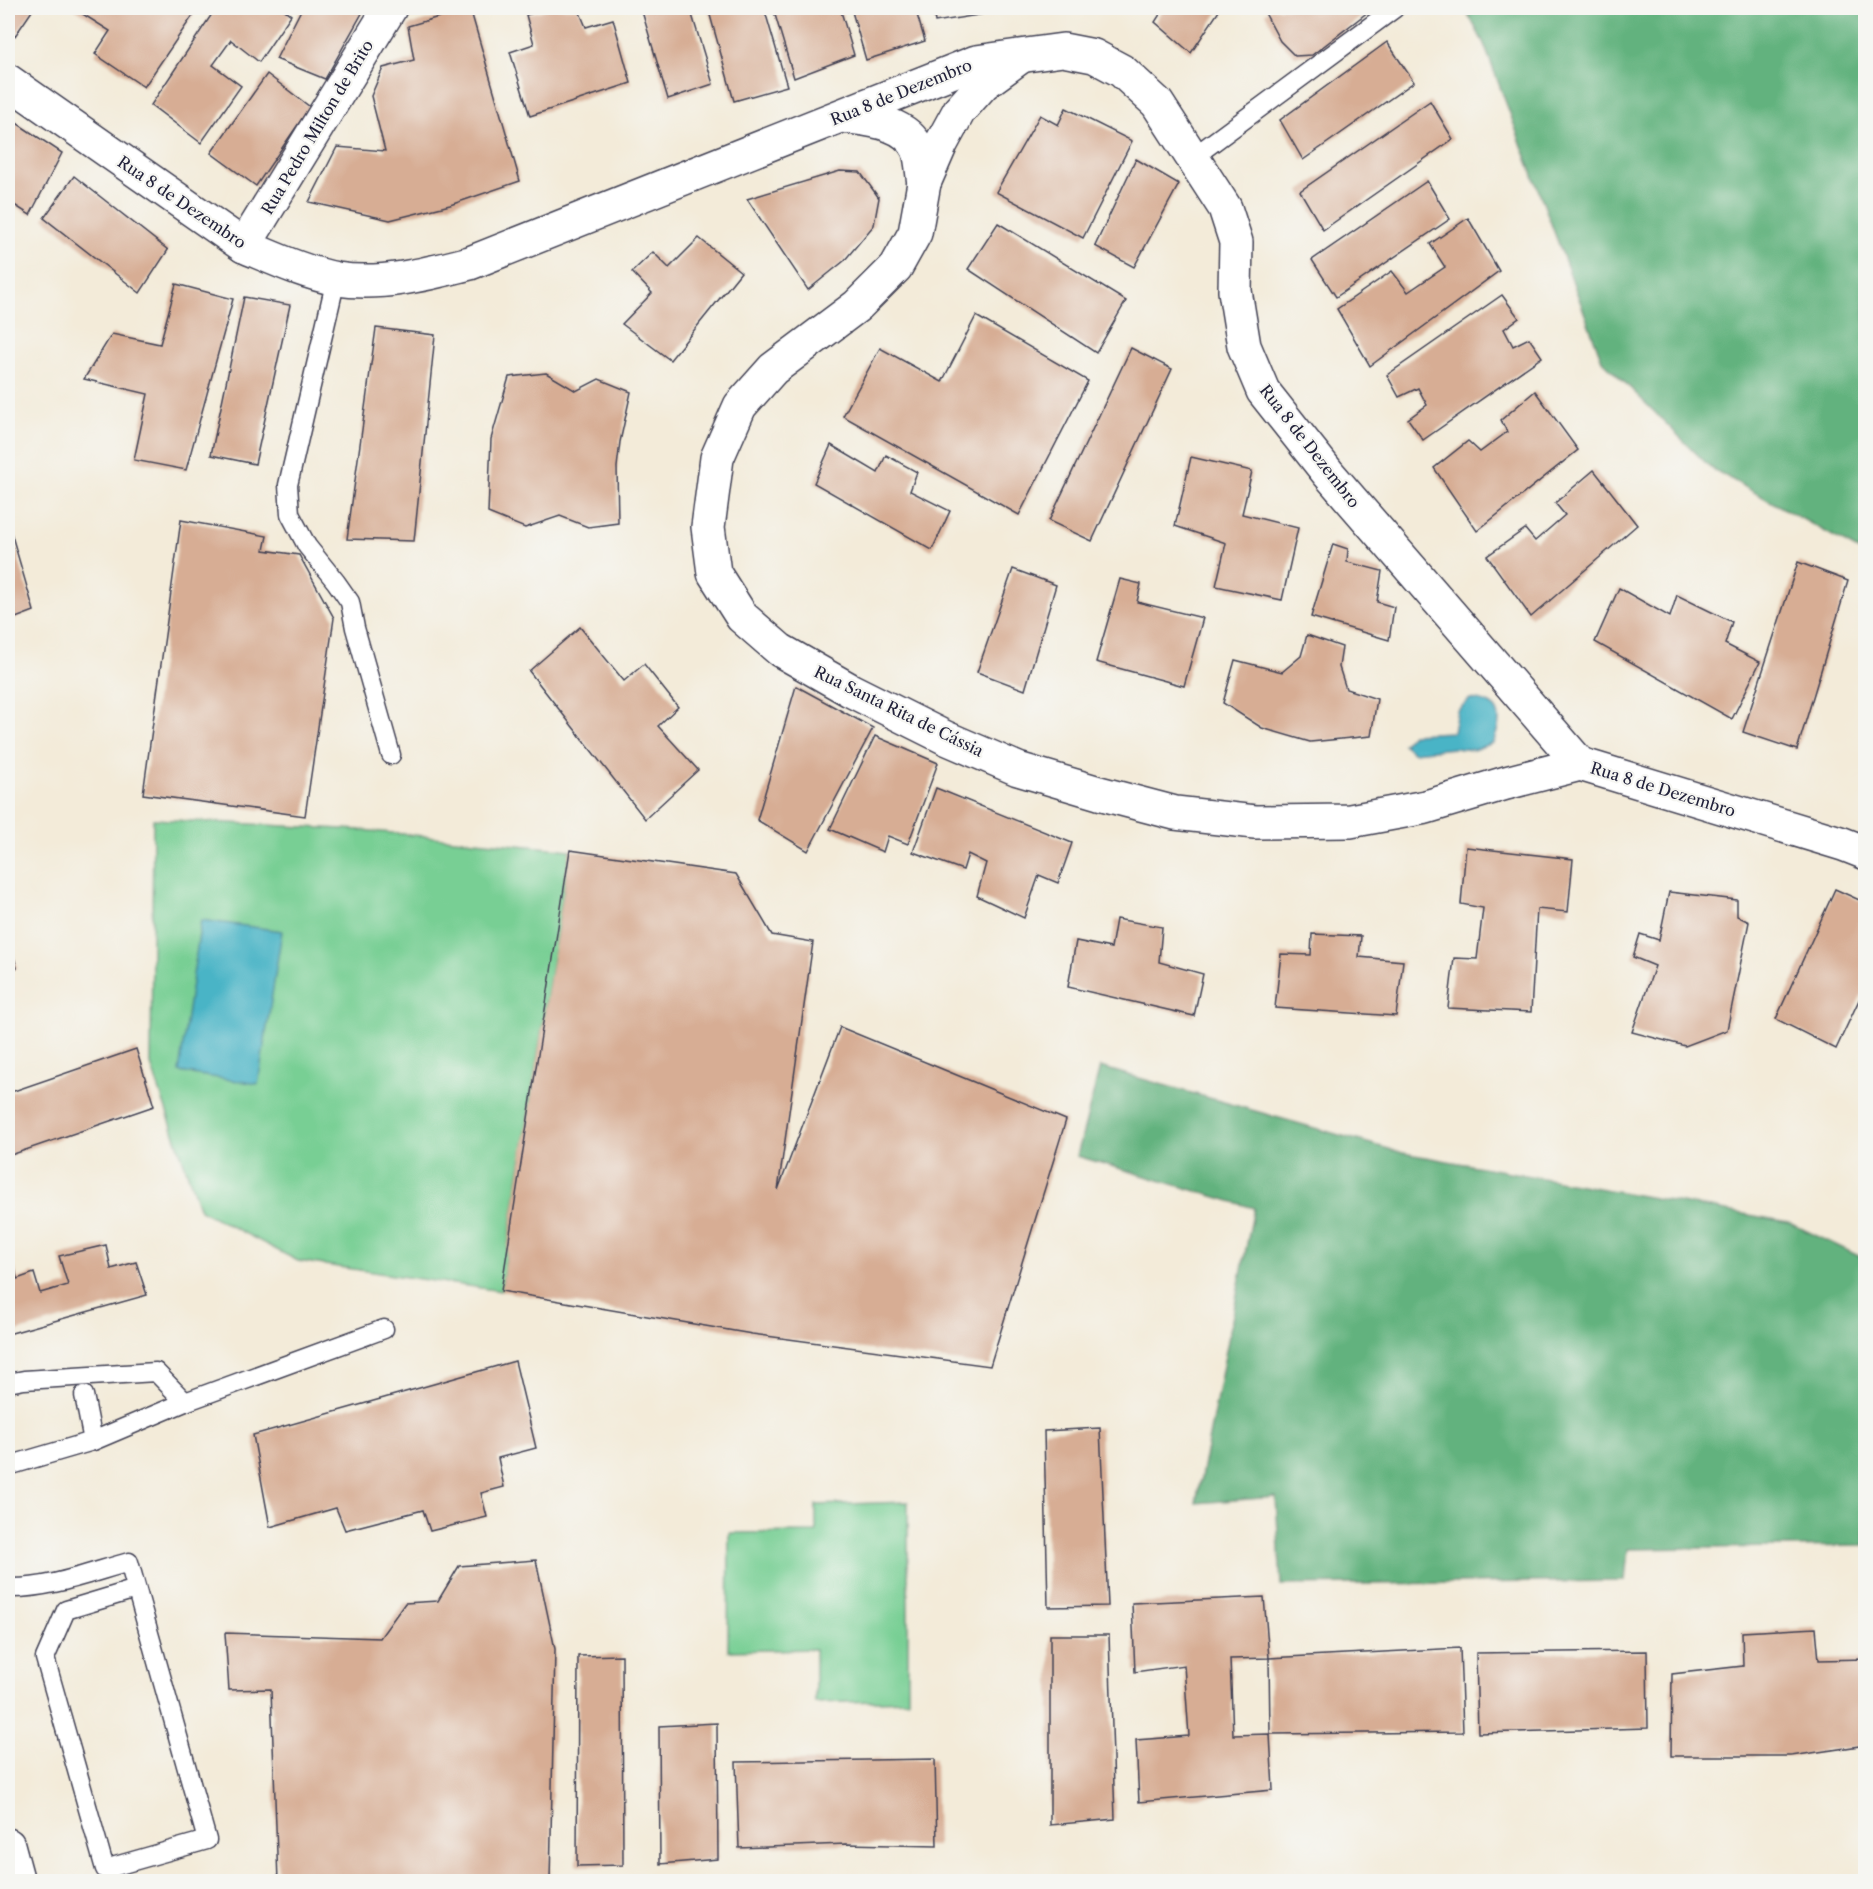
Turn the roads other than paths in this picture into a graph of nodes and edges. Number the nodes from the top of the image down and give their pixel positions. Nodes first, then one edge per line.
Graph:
1 (390, 8) edge
2 (1395, 8) edge
3 (1025, 54) junction
4 (8, 81) edge
5 (841, 116) junction
6 (1192, 158) junction
7 (924, 183) junction
8 (244, 246) junction
9 (336, 279) junction
10 (391, 755) dead end
11 (1581, 764) junction
12 (1866, 853) edge
13 (384, 1329) dead end
14 (8, 1383) edge
15 (84, 1395) dead end
16 (185, 1402) junction
17 (93, 1441) junction
18 (8, 1466) edge
19 (8, 1588) edge
20 (136, 1589) junction
21 (8, 1845) edge
22 (18, 1881) edge

1 - 8 street, Rua Pedro Milton de Brito
2 - 6 lane
3 - 5 street, Rua 8 de Dezembro
3 - 6 street, Rua 8 de Dezembro
3 - 7 street, Rua Santa Rita de Cássia
4 - 8 street, Rua 8 de Dezembro
5 - 7 street, Rua Santa Rita de Cássia
5 - 9 street, Rua 8 de Dezembro
6 - 11 street, Rua 8 de Dezembro
7 - 11 street, Rua Santa Rita de Cássia
8 - 9 street, Rua 8 de Dezembro
9 - 10 lane
11 - 12 street, Rua 8 de Dezembro
13 - 16 lane
14 - 16 lane
15 - 17 lane
16 - 17 lane
17 - 18 lane
19 - 20 lane
20 - 20 lane
21 - 22 street

